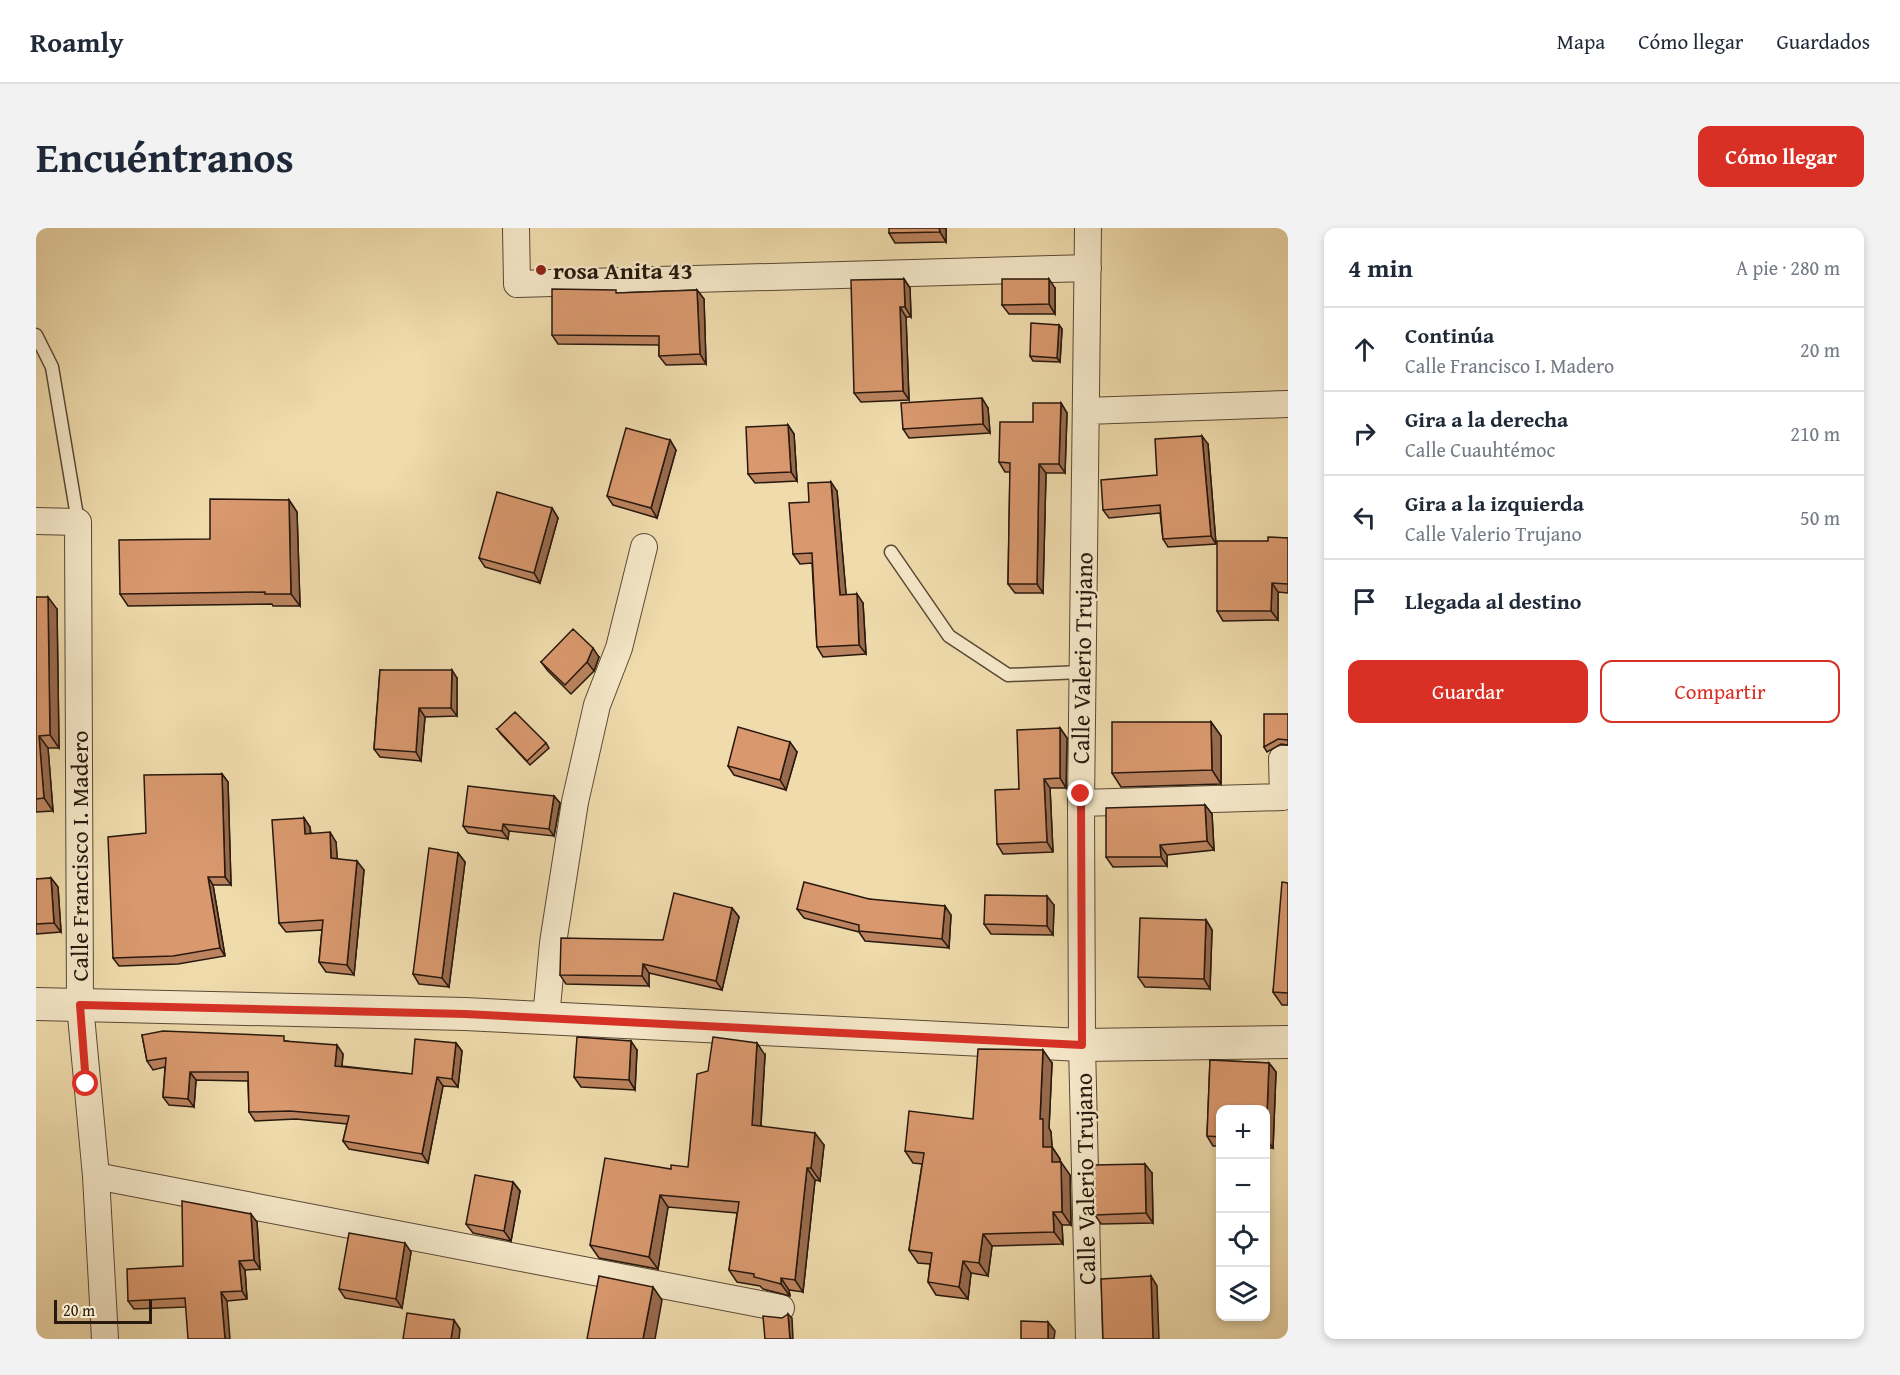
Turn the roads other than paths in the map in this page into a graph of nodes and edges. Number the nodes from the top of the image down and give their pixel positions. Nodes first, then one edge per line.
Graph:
1 (516, 228) edge
2 (1088, 228) edge
3 (1088, 268) junction
4 (36, 335) edge
5 (1288, 404) edge
6 (1086, 411) junction
7 (36, 521) edge
8 (78, 522) junction
9 (644, 547) dead end
10 (891, 552) dead end
11 (1082, 672) junction
12 (1288, 759) edge
13 (1081, 803) junction
14 (36, 1004) edge
15 (80, 1005) junction
16 (546, 1018) junction
17 (1288, 1042) edge
18 (1082, 1045) junction
19 (96, 1176) junction
20 (781, 1308) dead end
21 (105, 1339) edge
22 (1089, 1339) edge

1 - 3 street
2 - 3 street, Calle Valerio Trujano
3 - 6 street, Calle Valerio Trujano
4 - 8 lane
5 - 6 street
6 - 11 street, Calle Valerio Trujano
7 - 8 street
8 - 15 street, Calle Francisco I. Madero
9 - 16 street
10 - 11 lane
11 - 13 street, Calle Valerio Trujano
12 - 13 street
13 - 18 street, Calle Valerio Trujano
14 - 15 street
15 - 16 street
15 - 19 street, Calle Francisco I. Madero
16 - 18 street
17 - 18 street
18 - 22 street, Calle Valerio Trujano
19 - 20 street
19 - 21 street, Calle Francisco I. Madero

